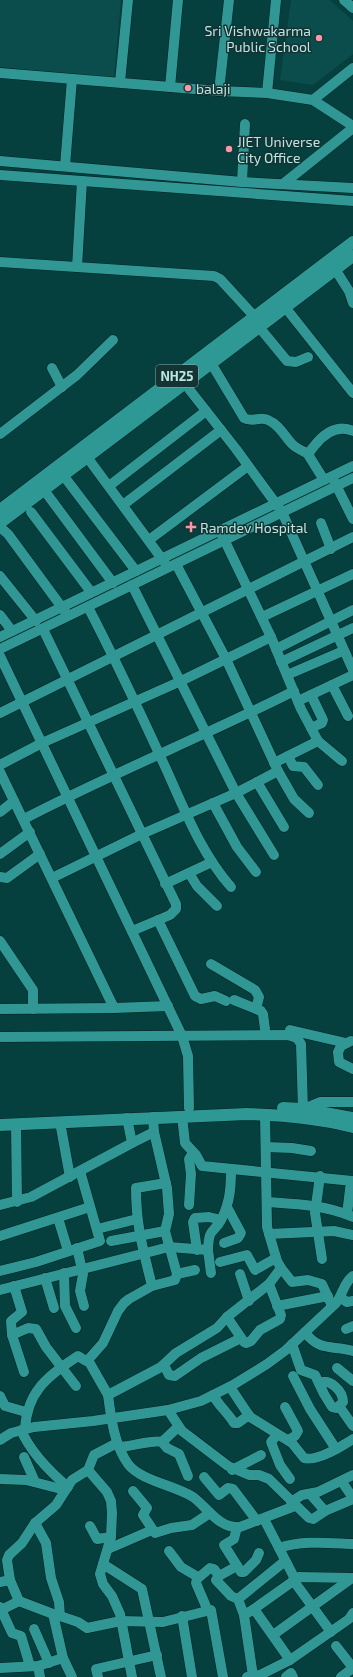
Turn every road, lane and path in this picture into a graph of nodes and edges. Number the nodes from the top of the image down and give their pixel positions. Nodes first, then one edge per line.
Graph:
1 (128, 0) edge
2 (178, 0) edge
3 (229, 0) edge
4 (276, 0) edge
5 (344, 0) edge
6 (353, 8) edge
7 (353, 68) edge
8 (0, 73) edge
9 (72, 79) junction
10 (120, 82) junction
11 (170, 87) junction
12 (219, 91) junction
13 (267, 93) junction
14 (313, 100) junction
15 (246, 124) dead end
16 (353, 127) edge
17 (0, 161) edge
18 (65, 166) junction
19 (0, 175) edge
20 (82, 181) junction
21 (242, 182) junction
22 (283, 184) junction
23 (353, 188) edge
24 (353, 201) edge
25 (353, 242) edge
26 (352, 260) edge
27 (0, 262) edge
28 (77, 267) junction
29 (335, 269) junction
30 (353, 303) edge
31 (285, 307) junction
32 (257, 322) junction
33 (113, 340) dead end
34 (308, 357) dead end
35 (211, 363) junction
36 (52, 368) dead end
37 (185, 384) junction
38 (62, 387) junction
39 (353, 393) edge
40 (206, 411) junction
41 (221, 430) junction
42 (353, 431) edge
43 (0, 434) edge
44 (309, 454) junction
45 (87, 457) junction
46 (248, 466) junction
47 (353, 466) edge
48 (63, 475) junction
49 (328, 478) junction
50 (353, 478) edge
51 (109, 486) junction
52 (337, 486) junction
53 (44, 490) junction
54 (276, 503) junction
55 (123, 505) junction
56 (31, 512) dead end
57 (282, 512) junction
58 (1, 519) edge
59 (353, 519) edge
60 (320, 523) dead end
61 (220, 531) junction
62 (353, 538) edge
63 (149, 540) junction
64 (225, 541) junction
65 (331, 549) junction
66 (162, 559) junction
67 (303, 562) junction
68 (172, 566) junction
69 (136, 571) junction
70 (353, 574) edge
71 (0, 576) edge
72 (113, 583) junction
73 (132, 585) junction
74 (248, 588) junction
75 (317, 591) junction
76 (91, 592) junction
77 (88, 607) junction
78 (62, 608) junction
79 (353, 610) edge
80 (200, 612) junction
81 (0, 615) edge
82 (69, 616) junction
83 (262, 617) junction
84 (36, 621) junction
85 (330, 621) junction
86 (353, 628) edge
87 (43, 629) junction
88 (12, 632) junction
89 (157, 634) junction
90 (337, 636) junction
91 (271, 637) junction
92 (0, 638) edge
93 (0, 649) edge
94 (276, 649) junction
95 (343, 651) junction
96 (113, 655) junction
97 (0, 656) edge
98 (226, 658) junction
99 (350, 659) edge
100 (281, 662) junction
101 (353, 670) edge
102 (287, 675) junction
103 (353, 675) edge
104 (66, 680) junction
105 (181, 681) junction
106 (332, 684) junction
107 (311, 695) junction
108 (296, 696) junction
109 (21, 702) junction
110 (134, 702) junction
111 (0, 712) edge
112 (251, 713) junction
113 (348, 716) dead end
114 (88, 722) junction
115 (311, 728) junction
116 (207, 734) junction
117 (318, 741) junction
118 (42, 743) junction
119 (160, 756) junction
120 (288, 756) junction
121 (342, 761) dead end
122 (0, 765) edge
123 (276, 767) junction
124 (0, 772) edge
125 (114, 776) junction
126 (257, 782) junction
127 (318, 785) dead end
128 (236, 793) junction
129 (66, 797) junction
130 (14, 801) junction
131 (213, 803) junction
132 (0, 812) edge
133 (309, 813) dead end
134 (187, 814) junction
135 (24, 819) junction
136 (284, 826) dead end
137 (30, 832) junction
138 (142, 834) junction
139 (0, 854) edge
140 (40, 854) junction
141 (274, 855) dead end
142 (96, 856) junction
143 (212, 862) junction
144 (256, 872) dead end
145 (189, 873) junction
146 (0, 877) edge
147 (52, 878) junction
148 (165, 884) junction
149 (231, 887) dead end
150 (218, 906) dead end
151 (158, 920) junction
152 (132, 931) junction
153 (0, 941) edge
154 (212, 964) dead end
155 (168, 1006) junction
156 (114, 1008) junction
157 (0, 1009) edge
158 (33, 1009) junction
159 (256, 1009) junction
160 (265, 1029) junction
161 (182, 1036) junction
162 (227, 1036) junction
163 (0, 1037) edge
164 (350, 1042) edge
165 (353, 1069) edge
166 (353, 1102) edge
167 (303, 1109) junction
168 (185, 1112) junction
169 (265, 1115) junction
170 (0, 1116) edge
171 (153, 1117) junction
172 (127, 1118) junction
173 (353, 1118) edge
174 (60, 1122) junction
175 (16, 1124) junction
176 (0, 1125) edge
177 (353, 1127) edge
178 (154, 1132) junction
179 (132, 1143) junction
180 (266, 1147) junction
181 (311, 1151) dead end
182 (193, 1153) junction
183 (231, 1169) junction
184 (80, 1171) junction
185 (267, 1172) junction
186 (320, 1176) junction
187 (70, 1177) junction
188 (352, 1181) edge
189 (166, 1183) junction
190 (17, 1202) junction
191 (267, 1202) junction
192 (0, 1205) edge
193 (189, 1206) dead end
194 (316, 1206) junction
195 (90, 1207) junction
196 (227, 1207) junction
197 (350, 1216) edge
198 (58, 1218) junction
199 (137, 1219) junction
200 (222, 1220) junction
201 (97, 1229) junction
202 (166, 1231) junction
203 (319, 1231) junction
204 (269, 1234) junction
205 (0, 1235) edge
206 (353, 1235) edge
207 (139, 1236) junction
208 (111, 1241) dead end
209 (224, 1243) dead end
210 (169, 1247) junction
211 (73, 1250) junction
212 (202, 1250) junction
213 (143, 1254) junction
214 (276, 1258) junction
215 (322, 1259) dead end
216 (220, 1262) dead end
217 (281, 1268) junction
218 (82, 1269) junction
219 (195, 1270) dead end
220 (0, 1271) edge
221 (211, 1273) dead end
222 (64, 1274) junction
223 (177, 1274) junction
224 (240, 1274) dead end
225 (353, 1276) edge
226 (45, 1278) junction
227 (269, 1284) junction
228 (14, 1286) junction
229 (152, 1286) junction
230 (0, 1290) edge
231 (328, 1296) junction
232 (341, 1298) junction
233 (249, 1301) junction
234 (353, 1301) edge
235 (84, 1306) dead end
236 (277, 1306) junction
237 (332, 1306) junction
238 (54, 1308) dead end
239 (227, 1317) junction
240 (76, 1328) dead end
241 (304, 1332) junction
242 (12, 1335) junction
243 (241, 1338) junction
244 (292, 1344) junction
245 (353, 1351) edge
246 (88, 1360) junction
247 (164, 1365) junction
248 (62, 1367) junction
249 (337, 1368) dead end
250 (24, 1372) dead end
251 (293, 1376) dead end
252 (353, 1381) edge
253 (319, 1383) junction
254 (76, 1386) dead end
255 (230, 1387) junction
256 (108, 1394) junction
257 (213, 1395) junction
258 (0, 1396) edge
259 (339, 1406) junction
260 (285, 1407) dead end
261 (168, 1410) junction
262 (26, 1412) junction
263 (249, 1415) junction
264 (111, 1418) junction
265 (353, 1426) edge
266 (178, 1427) junction
267 (23, 1430) junction
268 (277, 1435) junction
269 (353, 1439) edge
270 (0, 1440) edge
271 (288, 1440) junction
272 (162, 1442) junction
273 (118, 1445) junction
274 (336, 1449) junction
275 (261, 1455) dead end
276 (24, 1457) dead end
277 (88, 1470) junction
278 (232, 1470) junction
279 (353, 1475) edge
280 (188, 1476) dead end
281 (204, 1477) dead end
282 (0, 1479) edge
283 (290, 1479) dead end
284 (35, 1482) junction
285 (342, 1482) junction
286 (67, 1488) junction
287 (133, 1491) dead end
288 (310, 1494) junction
289 (353, 1499) edge
290 (293, 1504) junction
291 (325, 1511) junction
292 (210, 1513) junction
293 (261, 1520) junction
294 (35, 1523) junction
295 (90, 1526) dead end
296 (237, 1527) junction
297 (152, 1530) junction
298 (111, 1537) junction
299 (353, 1544) edge
300 (278, 1548) junction
301 (108, 1549) junction
302 (169, 1551) dead end
303 (259, 1553) dead end
304 (285, 1561) junction
305 (103, 1564) junction
306 (237, 1566) junction
307 (219, 1576) junction
308 (198, 1577) junction
309 (352, 1578) edge
310 (294, 1579) junction
311 (5, 1581) edge
312 (238, 1599) junction
313 (19, 1601) junction
314 (312, 1607) junction
315 (1, 1608) edge
316 (254, 1609) junction
317 (208, 1611) junction
318 (353, 1612) edge
319 (56, 1615) junction
320 (244, 1615) junction
321 (182, 1616) junction
322 (121, 1621) junction
323 (151, 1622) junction
324 (34, 1629) dead end
325 (331, 1632) junction
326 (273, 1635) junction
327 (336, 1646) dead end
328 (157, 1656) junction
329 (63, 1658) junction
330 (129, 1662) junction
331 (287, 1662) junction
332 (49, 1663) junction
333 (34, 1666) junction
334 (4, 1671) edge
335 (348, 1673) edge
336 (250, 1676) edge
337 (290, 1676) edge
338 (40, 1677) edge
339 (72, 1677) edge
340 (98, 1677) edge
341 (132, 1677) edge
342 (161, 1677) edge
343 (192, 1677) edge
344 (223, 1677) edge

1 - 10 street
2 - 11 street
3 - 12 street
4 - 13 street
5 - 6 street
7 - 14 street
8 - 9 street
9 - 10 street
9 - 18 street
10 - 11 street
11 - 12 street
12 - 13 street
13 - 14 street
14 - 16 street
15 - 21 street
16 - 22 street
17 - 18 street
18 - 21 street
19 - 20 street
20 - 24 street
20 - 28 street
21 - 22 street
22 - 23 street
25 - 32 main road, NH25
26 - 29 main road, NH25
27 - 28 street
28 - 32 street
29 - 30 street
29 - 31 main road, NH25
31 - 32 main road, NH25
31 - 39 street
32 - 34 street
32 - 35 main road, NH25
32 - 58 main road, NH25
33 - 38 street
35 - 37 main road, NH25
35 - 44 street
36 - 38 street
37 - 40 street
37 - 45 main road, NH25
38 - 43 street
40 - 41 street
40 - 51 street
41 - 46 street
41 - 55 street
42 - 44 street
44 - 49 street
45 - 48 main road, NH25
45 - 51 street
46 - 54 street
46 - 63 street
47 - 49 street
48 - 53 main road, NH25
48 - 69 street
49 - 52 street
49 - 54 street
50 - 52 street
51 - 55 street
52 - 57 street
52 - 59 street
53 - 58 main road, NH25
53 - 72 street
54 - 57 street
54 - 61 street
55 - 63 street
56 - 76 street
57 - 64 street
57 - 67 street
58 - 78 street
60 - 65 street
61 - 64 street
61 - 66 street
62 - 65 street
63 - 66 street
64 - 68 street
64 - 74 street
65 - 67 street
66 - 68 street
66 - 69 street
67 - 74 street
67 - 75 street
68 - 73 street
68 - 80 street
69 - 72 street
70 - 75 street
71 - 84 street
72 - 76 street
73 - 77 street
73 - 89 street
74 - 80 street
74 - 83 street
75 - 83 street
75 - 85 street
76 - 78 street
77 - 82 street
77 - 96 street
78 - 82 street
78 - 84 street
79 - 85 street
80 - 89 street
80 - 98 street
81 - 88 street
82 - 87 street
83 - 91 street
84 - 88 street
85 - 90 street
85 - 94 street
86 - 90 street
87 - 93 street
87 - 104 street
88 - 92 street
89 - 96 street
89 - 105 street
90 - 95 street
90 - 100 street
91 - 94 street
91 - 98 street
94 - 100 street
95 - 99 street
95 - 102 street
96 - 104 street
96 - 110 street
97 - 109 street
98 - 105 street
98 - 112 street
99 - 101 street
100 - 102 street
102 - 108 street
103 - 106 street
104 - 109 street
104 - 114 street
105 - 110 street
105 - 116 street
106 - 107 street
106 - 113 street
107 - 108 street
107 - 115 street
108 - 112 street
108 - 115 street
109 - 111 street
109 - 118 street
110 - 114 street
110 - 119 street
112 - 116 street
112 - 123 street
114 - 118 street
114 - 125 street
115 - 117 street
116 - 119 street
116 - 128 street
117 - 120 street
117 - 121 street
118 - 122 street
118 - 129 street
119 - 125 street
119 - 134 street
120 - 123 street
120 - 127 street
123 - 126 street
123 - 133 street
124 - 130 street
125 - 129 street
125 - 138 street
126 - 128 street
126 - 136 street
128 - 131 street
128 - 141 street
129 - 135 street
129 - 142 street
130 - 132 street
130 - 135 street
131 - 134 street
131 - 144 street
134 - 138 street
134 - 143 street
135 - 137 street
137 - 139 street
137 - 140 street
138 - 142 street
138 - 148 street
140 - 146 street
140 - 147 street
142 - 147 street
142 - 152 street
143 - 145 street
143 - 149 street
145 - 148 street
145 - 150 street
147 - 156 street
148 - 151 street
151 - 152 street
151 - 159 street
152 - 155 street
153 - 158 street
154 - 159 street
155 - 156 street
155 - 161 street
156 - 158 street
157 - 158 street
159 - 160 street
160 - 162 street
160 - 164 street
161 - 162 street
161 - 163 street
161 - 168 street
162 - 167 street
164 - 165 street
166 - 167 street
167 - 168 main road
167 - 173 main road
168 - 169 main road
168 - 170 main road
168 - 171 main road
168 - 182 street
169 - 177 main road
169 - 180 street
171 - 172 main road
171 - 178 street
172 - 174 main road
172 - 179 street
174 - 175 main road
174 - 187 street
175 - 176 main road
175 - 190 street
178 - 179 street
178 - 189 street
179 - 184 street
180 - 181 street
180 - 185 street
182 - 183 street
182 - 193 street
183 - 185 street
183 - 196 street
184 - 187 street
184 - 195 street
185 - 186 street
185 - 191 street
186 - 188 street
186 - 194 street
187 - 190 street
188 - 197 street
189 - 199 street
189 - 202 street
190 - 192 street
191 - 194 street
191 - 204 street
194 - 197 street
194 - 203 street
195 - 198 street
195 - 201 street
196 - 200 street
196 - 209 street
198 - 205 street
198 - 211 street
199 - 201 street
199 - 207 street
200 - 212 street
200 - 212 street
201 - 211 street
202 - 207 street
202 - 210 street
203 - 204 street
203 - 206 street
203 - 215 street
204 - 214 street
207 - 208 street
207 - 213 street
210 - 212 street
210 - 213 street
210 - 223 street
211 - 218 street
211 - 220 street
212 - 221 street
213 - 218 street
213 - 229 street
214 - 216 street
214 - 217 street
217 - 227 street
217 - 231 street
218 - 222 street
218 - 235 street
219 - 223 street
222 - 226 street
222 - 240 street
223 - 229 street
224 - 233 street
225 - 232 street
226 - 228 street
226 - 238 street
227 - 233 street
227 - 236 street
228 - 230 street
228 - 242 street
229 - 246 street
231 - 236 street
231 - 237 street
232 - 234 street
232 - 237 street
233 - 239 street
236 - 243 street
237 - 241 street
239 - 243 street
239 - 247 street
241 - 244 street
241 - 245 street
242 - 248 street
242 - 250 street
243 - 247 street
244 - 253 street
244 - 255 street
246 - 248 street
246 - 256 street
247 - 256 street
248 - 254 street
248 - 262 street
249 - 252 street
251 - 274 street
253 - 259 street
253 - 259 street
255 - 257 street
255 - 263 street
256 - 264 street
257 - 261 street
257 - 263 street
258 - 262 street
259 - 265 street
260 - 271 street
261 - 264 street
261 - 266 street
262 - 267 street
263 - 268 street
264 - 267 street
264 - 273 street
266 - 272 street
266 - 278 street
267 - 270 street
267 - 286 street
268 - 271 street
268 - 283 street
269 - 274 street
271 - 274 street
272 - 273 street
272 - 280 street
273 - 277 street
273 - 292 street
275 - 278 street
276 - 284 street
277 - 286 street
277 - 298 street
278 - 290 street
279 - 285 street
281 - 293 street
282 - 284 street
284 - 286 street
285 - 288 street
285 - 289 street
286 - 294 street
287 - 297 street
288 - 290 street
288 - 291 street
289 - 291 street
290 - 291 street
290 - 293 street
292 - 296 street
292 - 297 street
293 - 296 street
293 - 300 street
294 - 311 street
294 - 319 street
295 - 298 street
296 - 306 street
297 - 301 street
298 - 301 street
299 - 300 street
300 - 304 street
301 - 305 street
302 - 308 street
303 - 306 street
304 - 310 street
304 - 312 street
305 - 322 street
305 - 323 street
306 - 307 street
307 - 308 street
307 - 312 street
308 - 317 street
309 - 310 street
309 - 314 street
310 - 314 street
310 - 316 street
311 - 313 street
312 - 320 street
313 - 315 street
313 - 319 street
314 - 325 street
314 - 326 street
315 - 333 street
316 - 320 street
316 - 326 street
317 - 321 street
317 - 344 street
318 - 325 street
319 - 322 street
319 - 329 street
320 - 336 street
321 - 323 street
321 - 343 street
322 - 323 street
322 - 330 street
323 - 328 street
324 - 332 street
325 - 331 street
326 - 331 street
327 - 335 street
328 - 330 street
328 - 342 street
329 - 332 street
329 - 339 street
330 - 340 street
330 - 341 street
331 - 336 street
331 - 337 street
332 - 333 street
333 - 334 street
333 - 338 street

